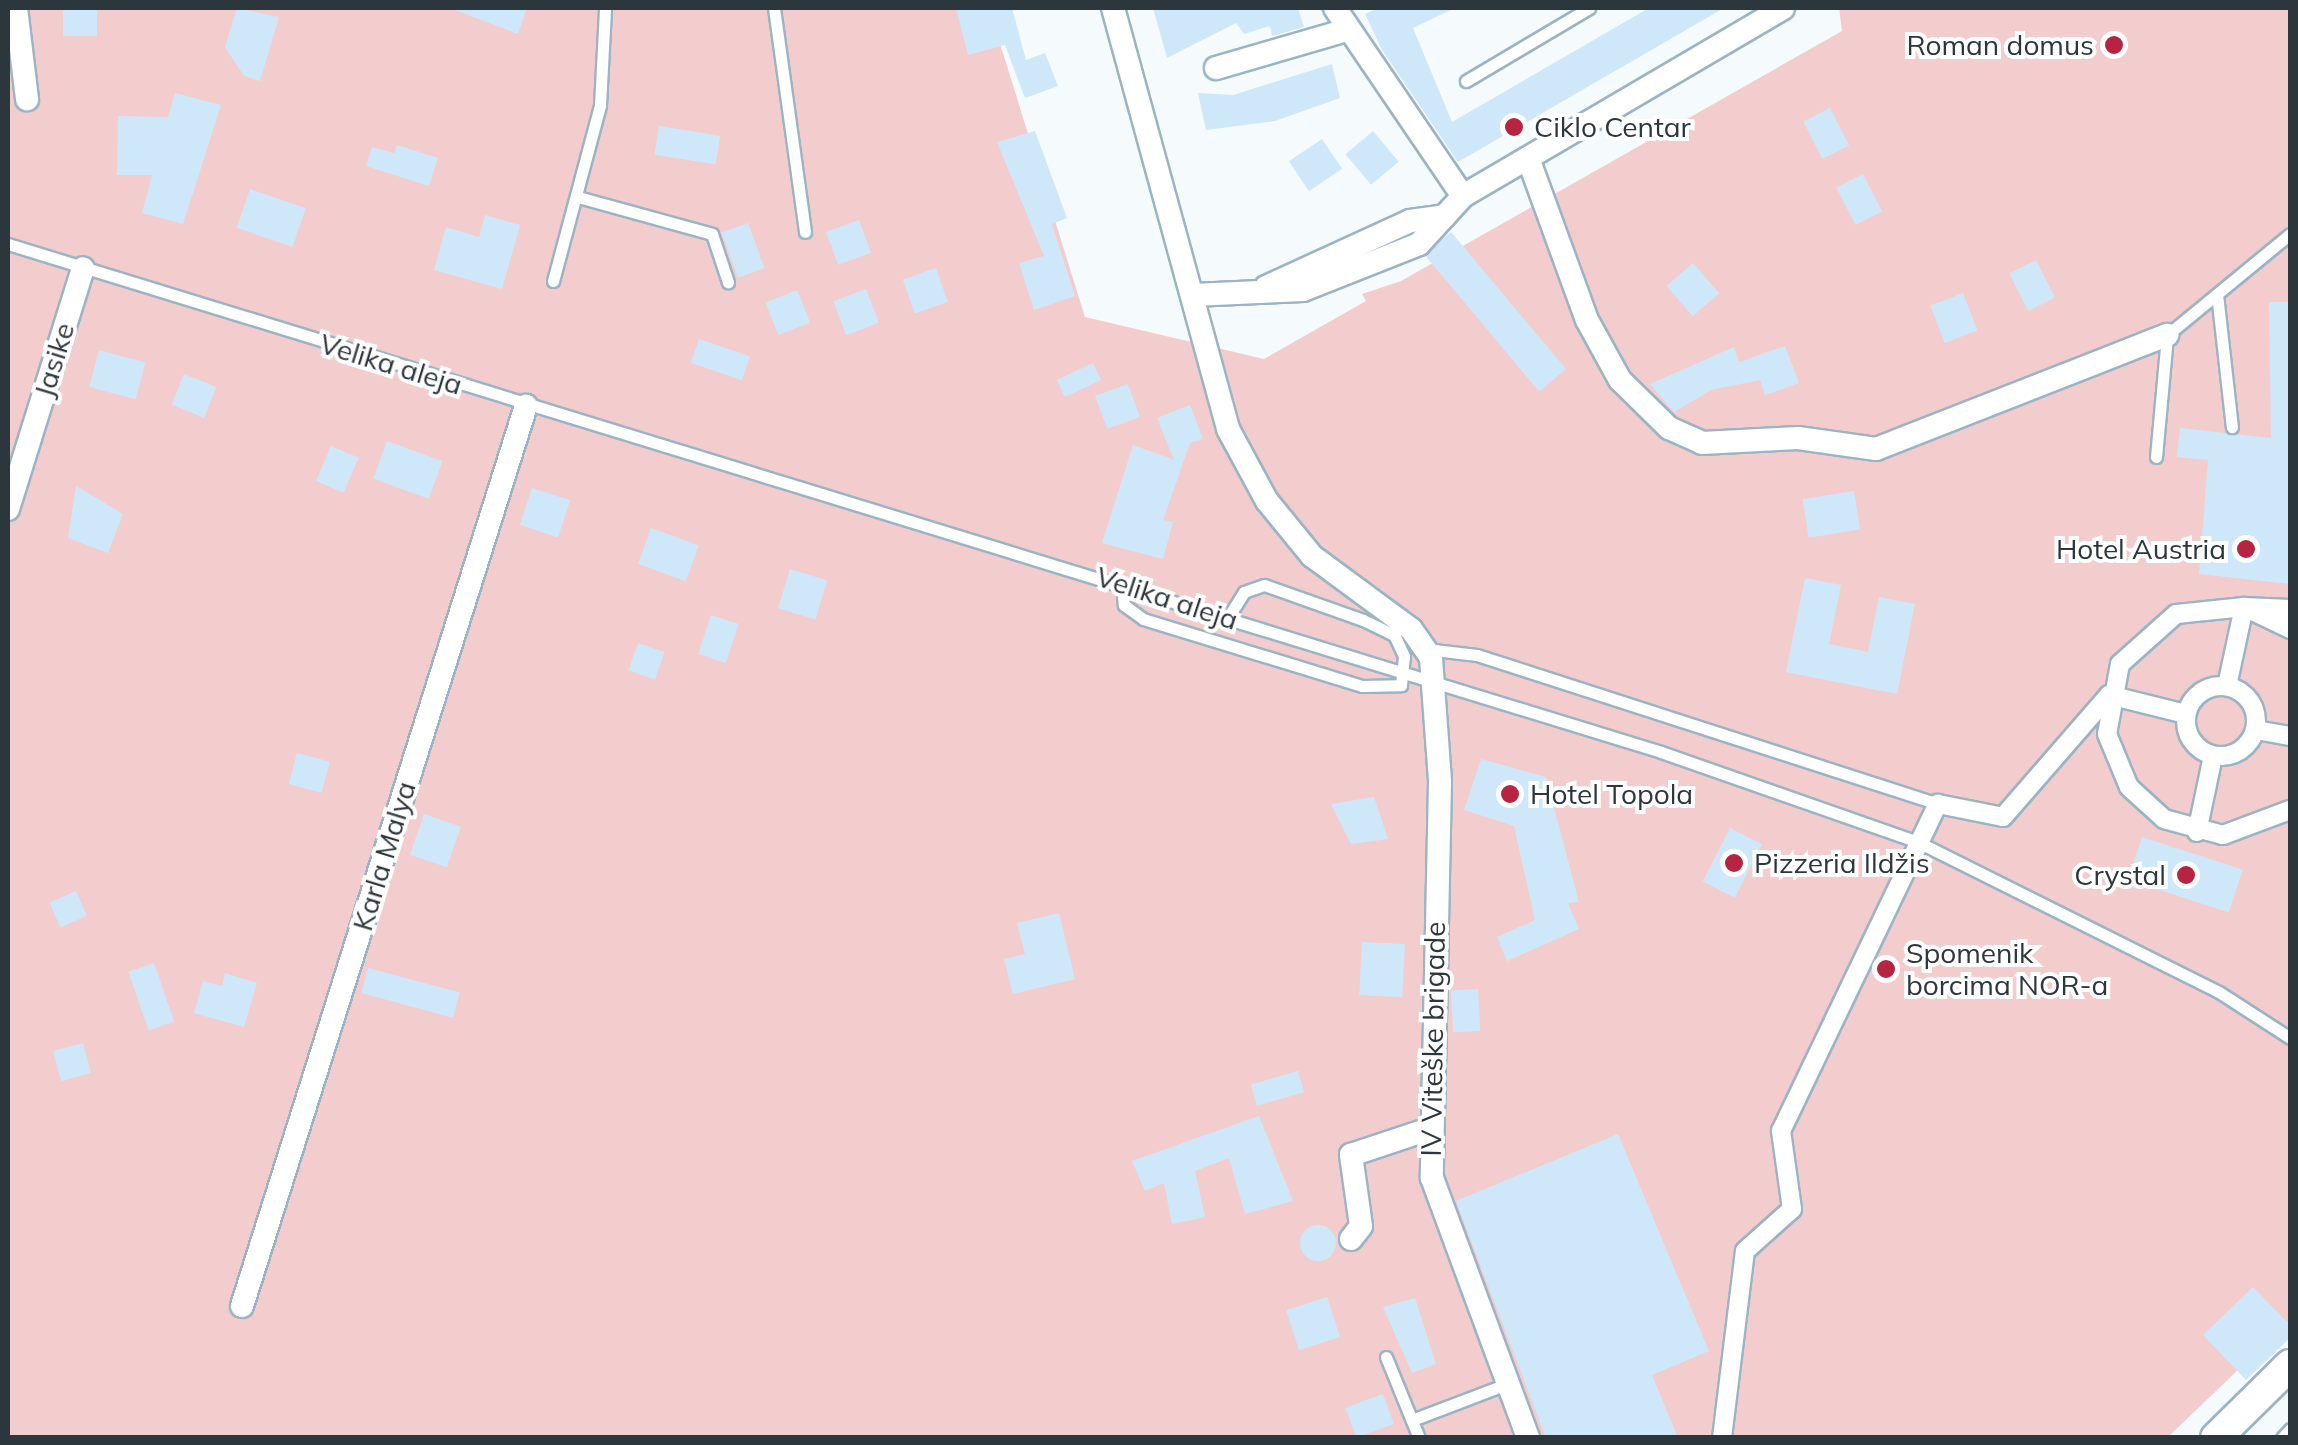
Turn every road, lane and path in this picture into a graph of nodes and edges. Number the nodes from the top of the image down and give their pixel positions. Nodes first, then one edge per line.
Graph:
1 (16, 8) edge
2 (605, 8) edge
3 (774, 8) edge
4 (1114, 8) edge
5 (1335, 8) edge
6 (1589, 8) edge
7 (1783, 8) edge
8 (1347, 30) junction
9 (1216, 68) dead end
10 (1466, 81) dead end
11 (27, 99) dead end
12 (1528, 158) junction
13 (1463, 196) junction
14 (578, 197) junction
15 (805, 232) dead end
16 (2290, 234) edge
17 (8, 244) edge
18 (83, 268) junction
19 (553, 281) dead end
20 (728, 282) dead end
21 (2217, 294) junction
22 (1192, 295) junction
23 (2167, 335) junction
24 (526, 406) junction
25 (2232, 427) dead end
26 (2156, 457) dead end
27 (8, 509) edge
28 (1122, 584) junction
29 (2244, 607) junction
30 (2290, 609) edge
31 (1228, 618) junction
32 (2290, 629) edge
33 (1426, 648) junction
34 (1404, 676) junction
35 (1432, 685) junction
36 (2228, 686) junction
37 (2109, 696) junction
38 (2186, 714) junction
39 (2256, 730) junction
40 (2290, 736) edge
41 (2213, 756) junction
42 (1938, 804) junction
43 (2290, 810) edge
44 (2197, 832) junction
45 (1918, 842) junction
46 (2290, 1038) edge
47 (1432, 1128) junction
48 (1351, 1239) dead end
49 (242, 1306) dead end
50 (1386, 1356) dead end
51 (2290, 1365) edge
52 (1504, 1385) junction
53 (1412, 1420) junction
54 (2290, 1430) edge
55 (1419, 1438) edge
56 (1528, 1438) edge
57 (1722, 1438) edge
58 (2216, 1438) edge
59 (2282, 1438) edge

1 - 11 street
2 - 14 lane
3 - 15 lane
4 - 22 street
5 - 8 street
6 - 10 lane
7 - 12 street
8 - 9 street
8 - 13 street
12 - 13 street
12 - 23 street
13 - 22 street
14 - 19 lane
14 - 20 lane
16 - 21 lane
17 - 18 lane, Velika aleja
18 - 24 lane, Velika aleja
18 - 27 street, Jasike
21 - 23 lane
21 - 25 lane
22 - 33 street, IV Viteške brigade
23 - 26 lane
24 - 28 lane, Velika aleja
24 - 49 street, Karla Malya
28 - 31 lane, Velika aleja
28 - 34 lane
29 - 30 street
29 - 32 street
29 - 36 street
29 - 37 street
31 - 34 lane, Velika aleja
31 - 34 lane
33 - 35 street, IV Viteške brigade
33 - 42 lane
34 - 35 lane, Velika aleja
35 - 45 lane, Velika aleja
35 - 47 street, IV Viteške brigade
36 - 38 street
36 - 39 street
37 - 38 street
37 - 42 street
37 - 44 street
38 - 41 street
39 - 40 street
39 - 41 street
41 - 44 street
42 - 45 street
43 - 44 street
45 - 46 lane, Velika aleja
45 - 57 street
47 - 48 street
47 - 52 street, IV Viteške brigade
50 - 53 lane
51 - 58 street
52 - 53 lane
52 - 56 street, IV Viteške brigade
53 - 55 lane
54 - 59 lane

